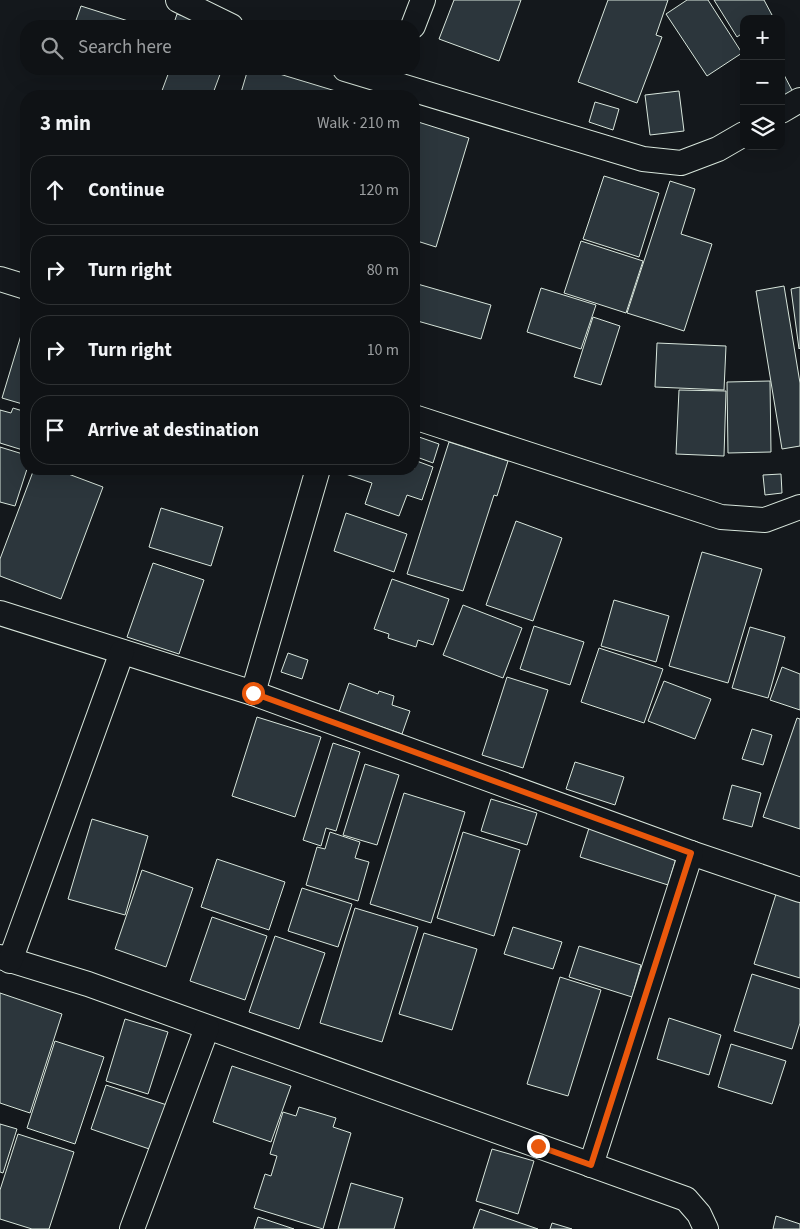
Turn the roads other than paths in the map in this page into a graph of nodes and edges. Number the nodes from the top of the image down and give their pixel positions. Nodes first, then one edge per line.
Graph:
1 (178, 0) edge
2 (423, 0) edge
3 (219, 20) edge
4 (415, 20) edge
5 (366, 75) edge
6 (393, 83) edge
7 (416, 90) edge
8 (420, 91) edge
9 (800, 100) edge
10 (785, 109) edge
11 (740, 136) edge
12 (0, 278) edge
13 (20, 285) edge
14 (420, 419) edge
15 (316, 475) edge
16 (800, 507) edge
17 (0, 612) edge
18 (122, 652) junction
19 (253, 693) junction
20 (691, 853) junction
21 (800, 890) edge
22 (5, 959) edge
23 (207, 1028) junction
24 (591, 1165) junction
25 (132, 1229) edge
26 (706, 1229) edge

1 - 3 street
2 - 4 street
5 - 6 street
6 - 7 street
8 - 11 street
9 - 10 street
12 - 13 street
14 - 16 street
15 - 19 street
17 - 18 street
18 - 19 street
18 - 22 street
19 - 20 street
20 - 21 street
20 - 24 street
22 - 23 street
23 - 24 street
23 - 25 street
24 - 26 street

